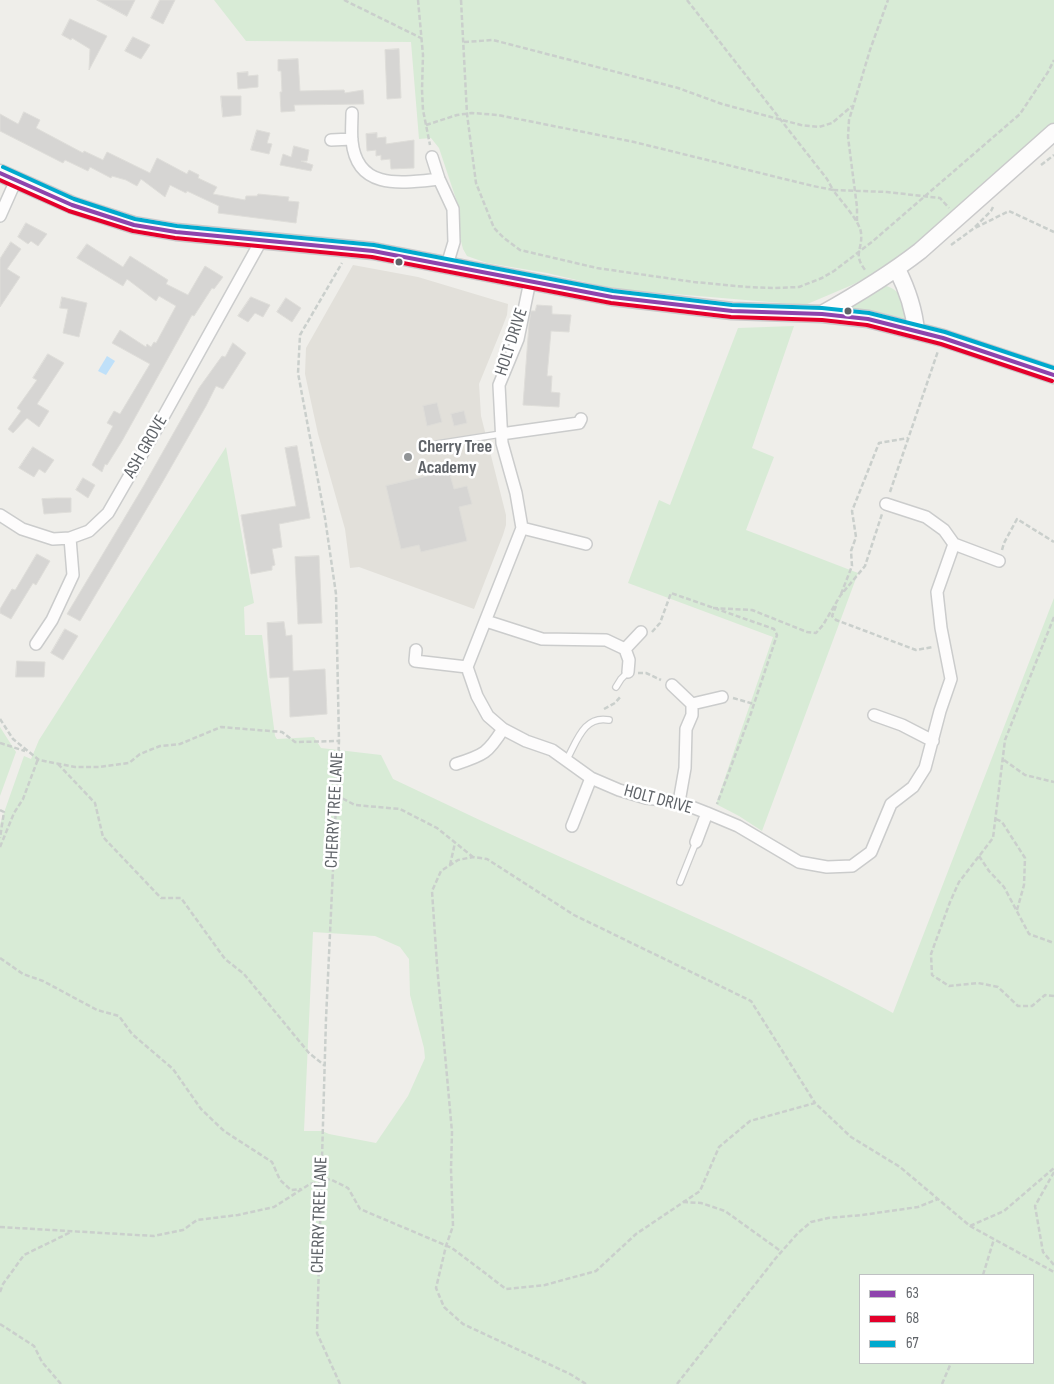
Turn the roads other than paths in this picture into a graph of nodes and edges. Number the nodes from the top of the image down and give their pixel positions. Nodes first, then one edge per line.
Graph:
1 (352, 113) dead end
2 (1054, 132) edge
3 (352, 139) junction
4 (331, 140) dead end
5 (432, 157) road end
6 (0, 173) edge
7 (439, 179) junction
8 (16, 180) junction
9 (0, 216) edge
10 (262, 239) junction
11 (448, 265) junction
12 (897, 268) junction
13 (530, 281) junction
14 (822, 314) junction
15 (916, 331) junction
16 (1054, 375) edge
17 (579, 425) dead end
18 (502, 434) junction
19 (437, 444) dead end
20 (886, 504) road end
21 (0, 515) edge
22 (522, 528) junction
23 (70, 538) junction
24 (586, 544) dead end
25 (954, 544) junction
26 (999, 562) road end
27 (486, 621) junction
28 (641, 632) road end
29 (36, 644) dead end
30 (625, 649) junction
31 (416, 650) dead end
32 (467, 667) junction
33 (628, 672) joint
34 (672, 684) road end
35 (616, 687) dead end
36 (722, 697) road end
37 (692, 704) junction
38 (874, 716) dead end
39 (609, 720) dead end
40 (503, 729) junction
41 (933, 741) junction
42 (567, 759) junction
43 (456, 764) dead end
44 (591, 778) junction
45 (680, 802) junction
46 (709, 814) junction
47 (572, 826) dead end
48 (696, 842) joint
49 (680, 882) dead end

1 - 3 street
2 - 12 main road
3 - 4 street
3 - 7 street
5 - 7 street
6 - 8 main road
7 - 11 street
8 - 9 street
8 - 10 main road
10 - 11 main road
10 - 23 street, ASH GROVE
11 - 13 main road
12 - 14 main road
12 - 15 main road
13 - 14 main road
13 - 18 street, HOLT DRIVE
14 - 15 main road
15 - 16 main road
17 - 18 street
18 - 19 lane
18 - 22 street, HOLT DRIVE
20 - 25 street
21 - 23 street
22 - 24 street
22 - 27 street
23 - 29 street
25 - 26 street
25 - 41 street, HOLT DRIVE
27 - 30 street
27 - 32 street
28 - 30 street
30 - 33 street
31 - 32 street
32 - 40 street, HOLT DRIVE
33 - 35 lane
34 - 37 street
36 - 37 street
37 - 45 street
38 - 41 street
39 - 42 lane
40 - 42 street, HOLT DRIVE
40 - 43 street
41 - 46 street, HOLT DRIVE
42 - 44 street, HOLT DRIVE
44 - 45 street, HOLT DRIVE
44 - 47 street
45 - 46 street, HOLT DRIVE
46 - 48 street
48 - 49 lane

